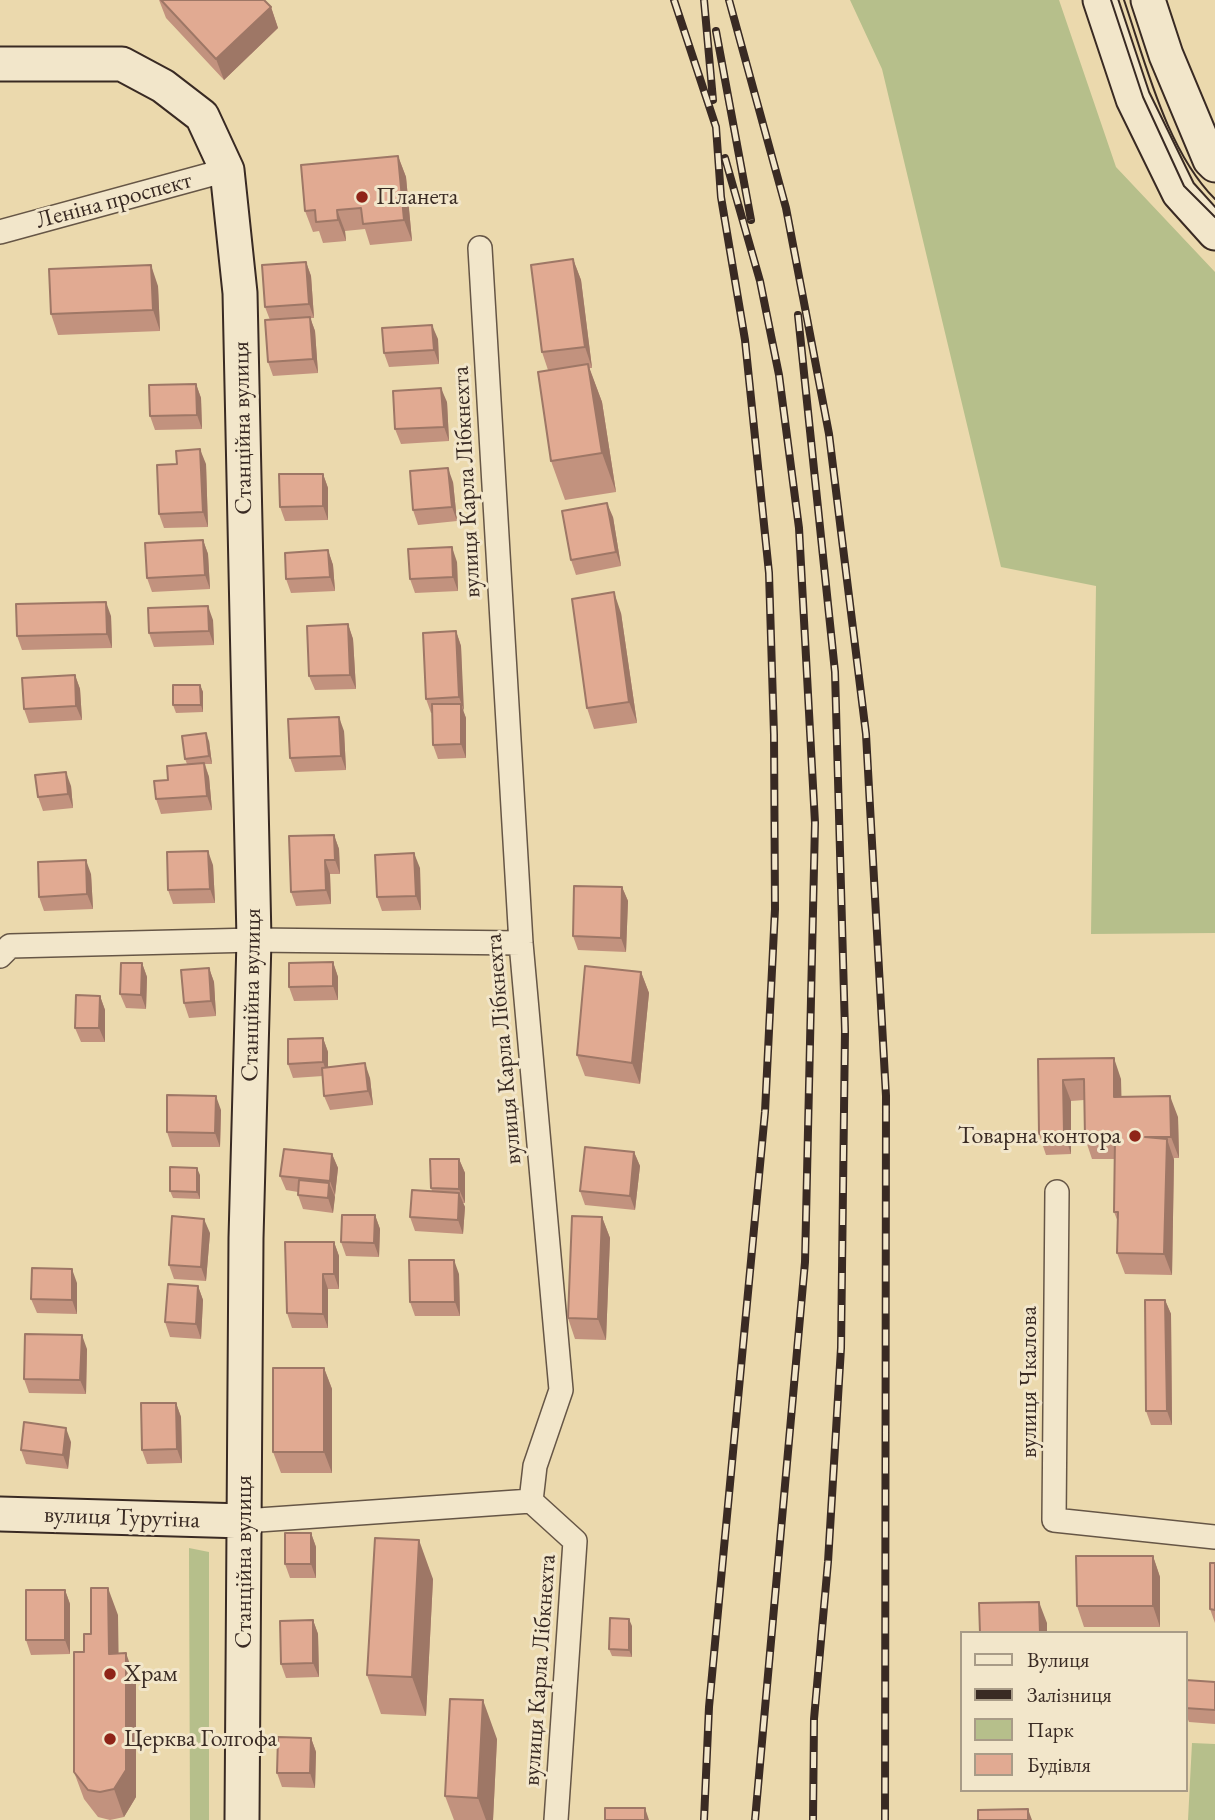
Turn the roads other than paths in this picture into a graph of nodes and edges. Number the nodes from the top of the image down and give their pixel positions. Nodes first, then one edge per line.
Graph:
1 (1100, 0) edge
2 (1148, 0) edge
3 (0, 64) edge
4 (1215, 165) edge
5 (227, 170) junction
6 (0, 232) edge
7 (1215, 233) edge
8 (480, 248) dead end
9 (254, 940) junction
10 (521, 943) junction
11 (0, 956) edge
12 (1057, 1192) dead end
13 (531, 1501) junction
14 (0, 1514) edge
15 (244, 1521) junction
16 (1215, 1537) edge
17 (242, 1820) edge
18 (556, 1820) edge

1 - 7 street
2 - 4 street
3 - 5 street, Станційна вулиця
5 - 6 street, Леніна проспект
5 - 9 street, Станційна вулиця
8 - 10 street, вулиця Карла Лібкнехта
9 - 10 street
9 - 11 street
9 - 15 street, Станційна вулиця
10 - 13 street, вулиця Карла Лібкнехта
12 - 16 street, вулиця Чкалова
13 - 15 street
13 - 18 street, вулиця Карла Лібкнехта
14 - 15 street, вулиця Турутіна
15 - 17 street, Станційна вулиця

